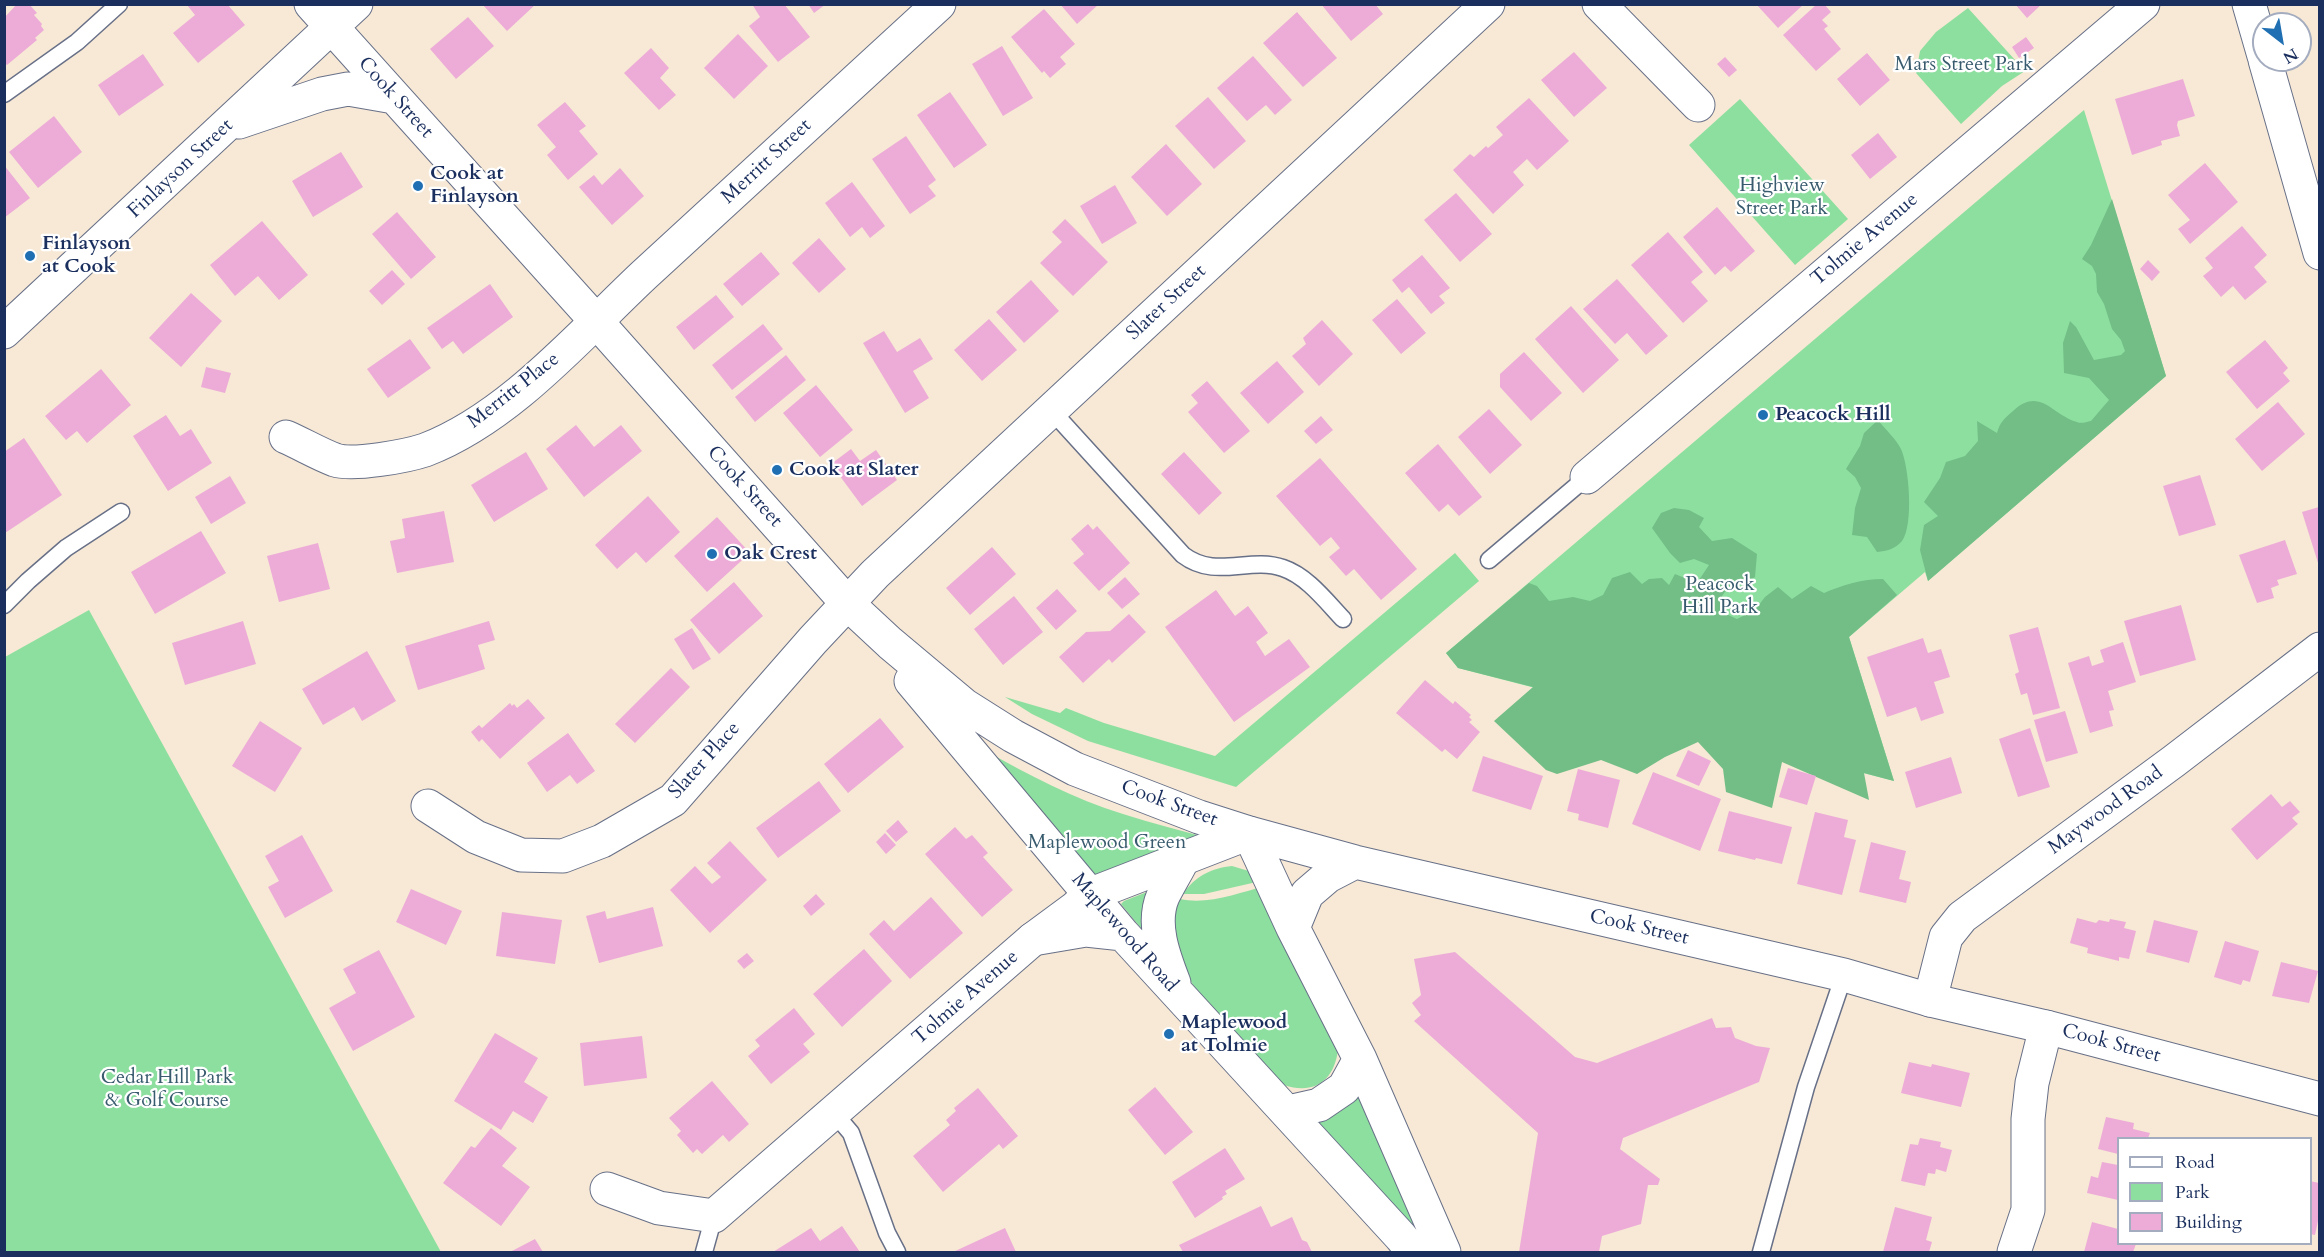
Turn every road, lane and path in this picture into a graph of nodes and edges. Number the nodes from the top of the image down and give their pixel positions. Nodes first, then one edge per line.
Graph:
1 (119, 4) edge
2 (356, 4) edge
3 (939, 4) edge
4 (1488, 4) edge
5 (1599, 4) edge
6 (2142, 4) edge
7 (321, 16) edge
8 (2268, 72) edge
9 (4, 94) edge
10 (394, 97) junction
11 (1698, 105) dead end
12 (228, 125) junction
13 (2319, 253) edge
14 (597, 322) junction
15 (4, 332) edge
16 (1051, 410) junction
17 (286, 437) dead end
18 (1587, 477) joint
19 (121, 512) dead end
20 (1489, 560) dead end
21 (847, 603) junction
22 (4, 605) edge
23 (1343, 619) dead end
24 (2319, 649) edge
25 (428, 806) dead end
26 (1249, 833) junction
27 (1183, 859) junction
28 (1355, 862) junction
29 (1089, 895) junction
30 (1293, 928) junction
31 (1123, 934) junction
32 (1033, 939) junction
33 (1844, 975) junction
34 (1180, 996) junction
35 (1930, 1000) junction
36 (2046, 1027) junction
37 (1360, 1059) junction
38 (2319, 1099) edge
39 (1288, 1112) junction
40 (834, 1113) junction
41 (607, 1189) dead end
42 (714, 1216) junction
43 (704, 1252) edge
44 (897, 1252) edge
45 (1413, 1252) edge
46 (1444, 1252) edge
47 (1761, 1252) edge
48 (2014, 1252) edge

1 - 9 lane
2 - 7 street, Finlayson Street
3 - 14 street, Merritt Street
4 - 16 street, Slater Street
5 - 11 street
6 - 18 street, Tolmie Avenue
7 - 10 street, Cook Street
7 - 12 street, Finlayson Street
8 - 13 street
10 - 12 street
10 - 14 street, Cook Street
12 - 15 street, Finlayson Street
14 - 17 street, Merritt Place
14 - 21 street, Cook Street
16 - 21 street, Slater Street
16 - 23 lane
18 - 20 lane
19 - 22 lane
21 - 25 street, Slater Place
21 - 26 street, Cook Street
21 - 29 street, Maplewood Road
24 - 35 street, Maywood Road
26 - 27 street, Tolmie Avenue
26 - 28 street, Cook Street
26 - 30 street
27 - 29 street, Tolmie Avenue
27 - 34 street
28 - 30 street
28 - 33 street, Cook Street
29 - 31 street, Maplewood Road
29 - 32 street, Tolmie Avenue
30 - 37 street
31 - 32 street
31 - 34 street, Maplewood Road
32 - 40 street, Tolmie Avenue
33 - 35 street, Cook Street
33 - 47 lane
34 - 39 street, Maplewood Road
35 - 36 street, Cook Street
36 - 38 street, Cook Street
36 - 48 street
37 - 39 street
37 - 46 street
39 - 45 street, Maplewood Road
40 - 42 street, Tolmie Avenue
40 - 44 lane
41 - 42 street
42 - 43 lane

